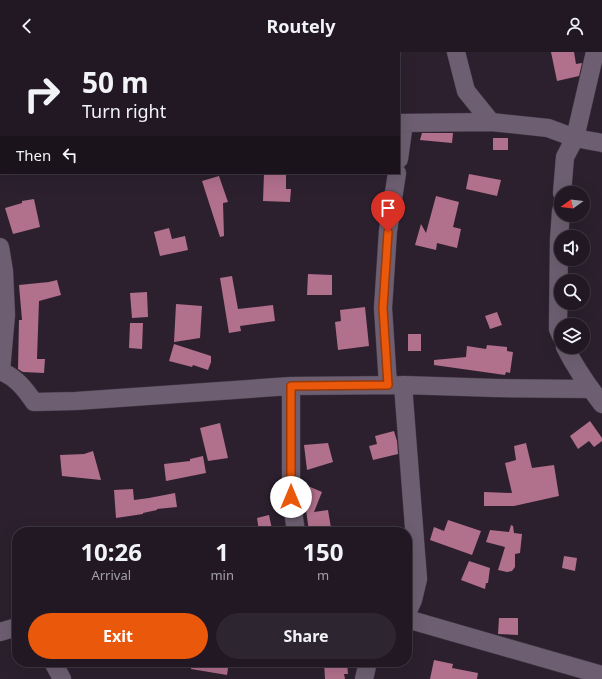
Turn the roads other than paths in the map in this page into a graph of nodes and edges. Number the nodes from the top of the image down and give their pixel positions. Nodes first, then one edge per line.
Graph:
1 (456, 52) edge
2 (595, 52) edge
3 (491, 122) junction
4 (402, 123) edge
5 (575, 138) junction
6 (602, 143) edge
7 (400, 147) edge
8 (397, 174) edge
9 (563, 186) edge
10 (560, 222) edge
11 (0, 247) edge
12 (558, 318) edge
13 (568, 354) edge
14 (1, 371) edge
15 (396, 385) junction
16 (291, 386) junction
17 (590, 389) junction
18 (602, 404) edge
19 (295, 527) edge
20 (412, 602) edge
21 (412, 620) edge
22 (12, 628) edge
23 (0, 632) edge
24 (56, 667) edge
25 (367, 667) edge
26 (602, 675) edge
27 (62, 679) edge
28 (364, 679) edge

1 - 3 street
2 - 5 street
3 - 4 street
3 - 5 street
4 - 7 street
5 - 6 street
5 - 9 street
8 - 15 street
10 - 12 street
11 - 14 street
13 - 17 street
14 - 16 street
15 - 16 street
15 - 17 street
15 - 20 street
16 - 19 street
17 - 18 street
21 - 26 street
22 - 23 street
24 - 27 street
25 - 28 street

